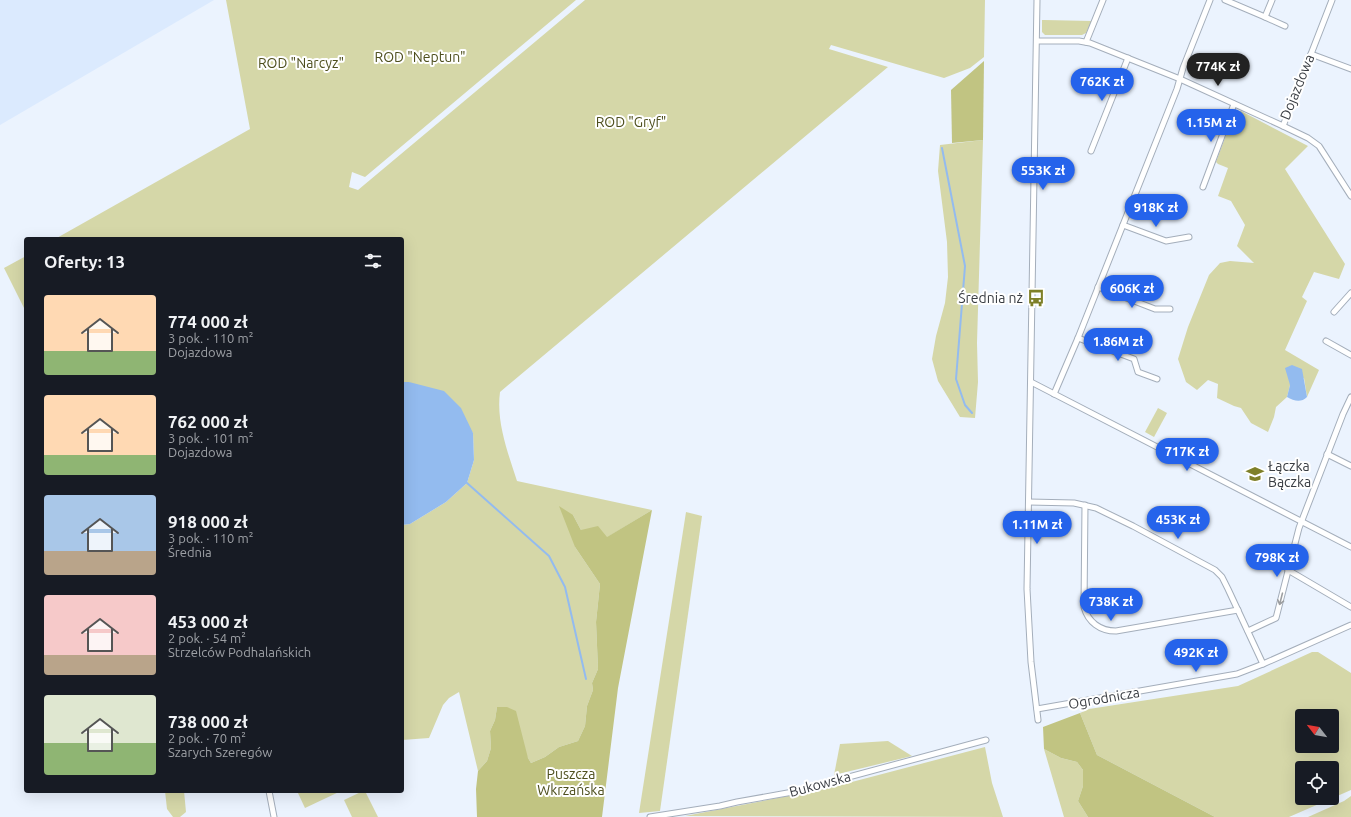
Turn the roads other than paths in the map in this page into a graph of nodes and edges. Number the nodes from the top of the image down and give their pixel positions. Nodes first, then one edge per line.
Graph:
1 (1038, 0) edge
2 (1103, 0) edge
3 (1210, 0) edge
4 (1226, 0) edge
5 (1272, 0) edge
6 (1332, 0) edge
7 (1266, 17) junction
8 (1285, 26) dead end
9 (1037, 41) junction
10 (1086, 42) junction
11 (1311, 54) junction
12 (1128, 58) junction
13 (1351, 69) edge
14 (1180, 79) junction
15 (1234, 104) junction
16 (1283, 126) junction
17 (1091, 151) dead end
18 (1203, 187) dead end
19 (1351, 196) edge
20 (1123, 225) junction
21 (1189, 237) dead end
22 (1098, 287) junction
23 (1351, 293) edge
24 (1170, 309) dead end
25 (1334, 312) dead end
26 (1078, 338) junction
27 (1326, 341) dead end
28 (1351, 355) edge
29 (1157, 379) dead end
30 (1031, 382) junction
31 (1054, 394) junction
32 (1351, 397) edge
33 (1327, 454) junction
34 (1351, 466) edge
35 (1029, 502) junction
36 (1085, 505) junction
37 (1301, 521) junction
38 (1351, 547) edge
39 (1288, 570) junction
40 (1351, 607) edge
41 (1238, 610) junction
42 (1351, 625) edge
43 (1248, 631) junction
44 (1263, 664) junction
45 (1037, 709) junction
46 (1038, 720) dead end
47 (986, 740) dead end
48 (269, 793) edge
49 (274, 817) edge
50 (650, 817) edge

1 - 9 street
2 - 10 street
3 - 14 street
4 - 7 street
5 - 7 street
6 - 11 street, Dojazdowa
7 - 8 street
9 - 10 street, Dojazdowa
9 - 30 street
10 - 12 street, Dojazdowa
11 - 13 street
11 - 16 street, Dojazdowa
12 - 14 street, Dojazdowa
12 - 17 street
14 - 15 street, Dojazdowa
14 - 20 street
15 - 16 street, Dojazdowa
15 - 18 street
16 - 19 street
20 - 21 street
20 - 22 street
22 - 24 street
22 - 26 street
23 - 25 street
26 - 29 street
26 - 31 street
27 - 28 street
30 - 31 street
30 - 35 street
31 - 37 street
32 - 33 street
33 - 34 street
33 - 37 street
35 - 36 street
35 - 45 street
36 - 41 street
36 - 41 street
37 - 38 street
37 - 39 street
39 - 40 street
39 -> 43 street
41 - 43 street
42 - 44 street, Ogrodnicza
43 - 44 street
44 - 45 street, Ogrodnicza
45 - 46 street
47 - 50 street, Bukowska
48 - 49 street

